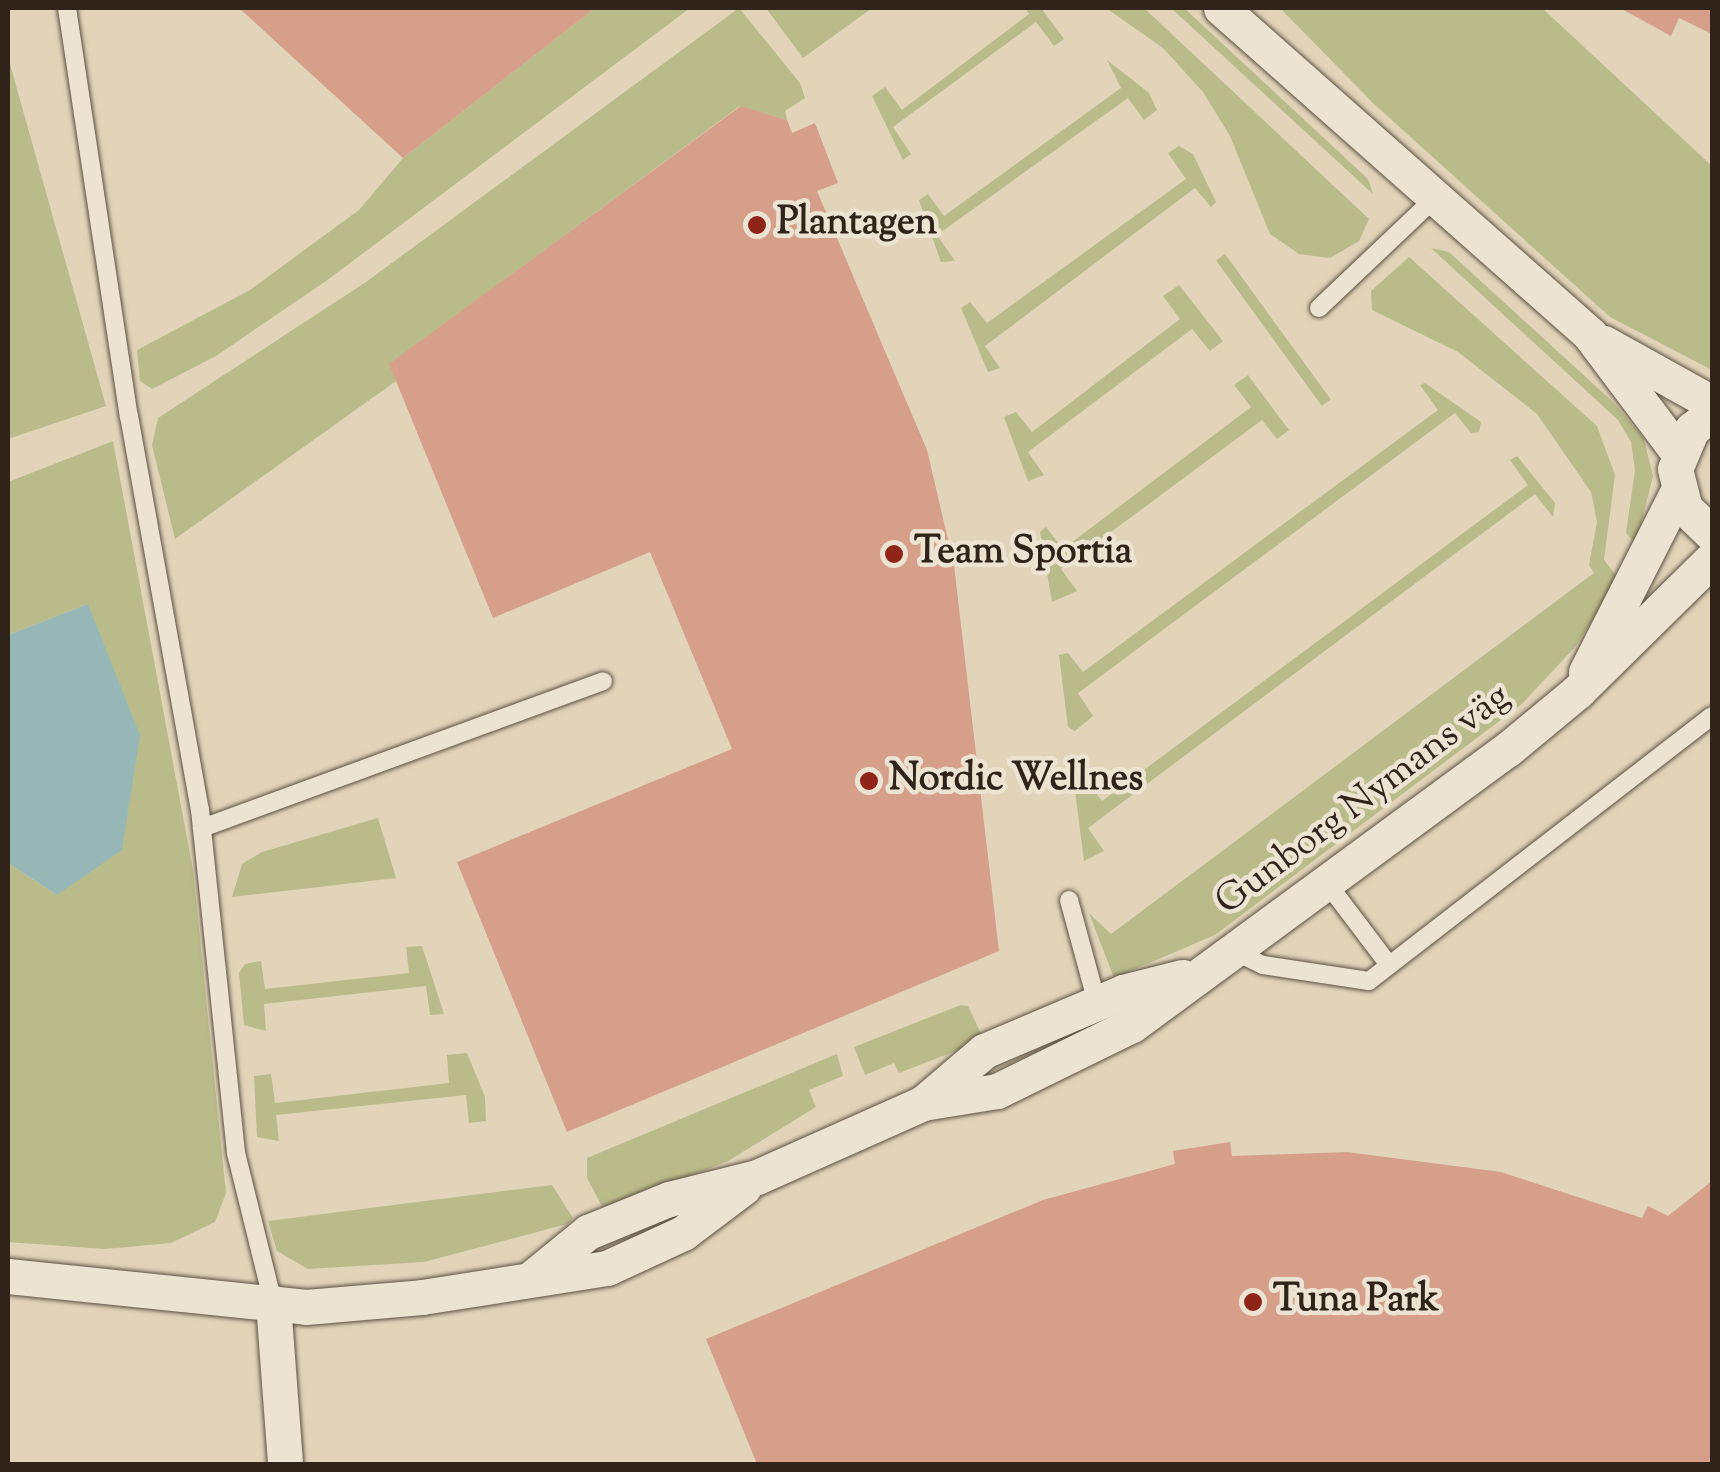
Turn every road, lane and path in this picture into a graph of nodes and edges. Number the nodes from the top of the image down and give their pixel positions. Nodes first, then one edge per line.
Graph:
1 (67, 8) edge
2 (1221, 8) edge
3 (1433, 200) junction
4 (1320, 308) dead end
5 (1590, 335) junction
6 (1712, 403) edge
7 (1712, 414) edge
8 (1678, 452) junction
9 (1678, 492) junction
10 (1712, 534) edge
11 (1712, 559) edge
12 (604, 682) dead end
13 (1578, 691) junction
14 (1712, 716) edge
15 (202, 828) junction
16 (1327, 884) junction
17 (1069, 900) dead end
18 (1234, 951) junction
19 (1388, 965) junction
20 (1198, 973) junction
21 (1098, 1003) junction
22 (923, 1102) junction
23 (8, 1276) edge
24 (273, 1303) junction
25 (285, 1464) edge

1 - 15 lane
2 - 3 street
3 - 4 lane
3 - 5 street
5 - 6 street
5 - 8 street
7 - 8 street
8 - 9 street
9 - 10 street
9 - 13 street, Gunborg Nymans väg
11 - 13 street, Gunborg Nymans väg
12 - 15 lane
13 - 16 street, Gunborg Nymans väg
14 - 19 lane
15 - 24 lane
16 - 18 street, Gunborg Nymans väg
16 - 19 lane
17 - 21 lane
18 - 19 lane
18 - 20 street, Gunborg Nymans väg
20 - 21 street, Gunborg Nymans väg
20 - 22 street, Gunborg Nymans väg
21 - 22 street, Gunborg Nymans väg
22 - 24 street, Gunborg Nymans väg
23 - 24 street, Gunborg Nymans väg
24 - 25 street

